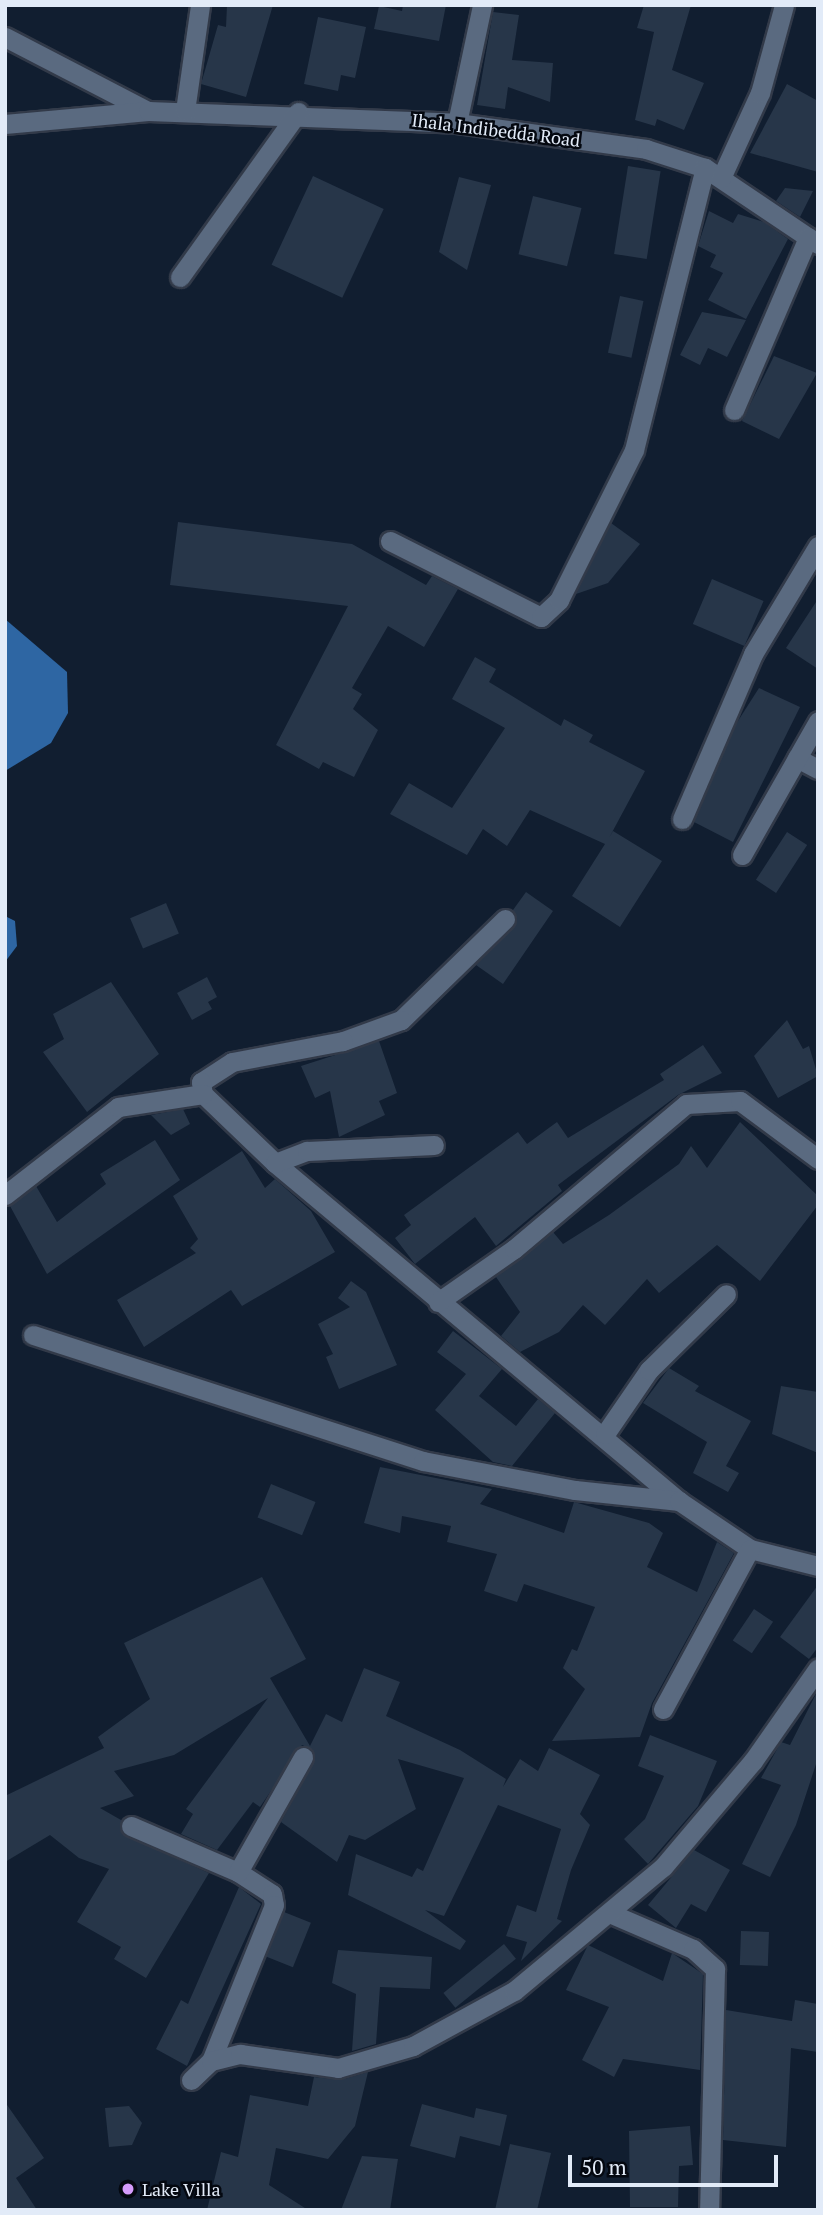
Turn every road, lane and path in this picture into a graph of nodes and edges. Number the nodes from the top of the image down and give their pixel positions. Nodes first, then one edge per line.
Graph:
1 (200, 5) edge
2 (482, 5) edge
3 (784, 5) edge
4 (5, 37) edge
5 (148, 111) junction
6 (185, 111) junction
7 (298, 112) junction
8 (457, 123) junction
9 (5, 124) edge
10 (713, 173) junction
11 (813, 240) edge
12 (180, 277) dead end
13 (734, 410) dead end
14 (390, 541) dead end
15 (818, 546) edge
16 (818, 721) edge
17 (797, 758) junction
18 (818, 769) edge
19 (682, 819) dead end
20 (742, 855) dead end
21 (505, 919) dead end
22 (204, 1094) junction
23 (434, 1145) dead end
24 (818, 1159) edge
25 (275, 1164) junction
26 (5, 1195) edge
27 (726, 1294) dead end
28 (438, 1303) junction
29 (33, 1335) dead end
30 (606, 1434) junction
31 (679, 1501) junction
32 (750, 1549) junction
33 (818, 1566) edge
34 (818, 1668) edge
35 (663, 1709) dead end
36 (303, 1757) dead end
37 (131, 1826) dead end
38 (238, 1872) junction
39 (614, 1915) junction
40 (211, 2062) junction
41 (191, 2080) dead end
42 (709, 2210) edge

1 - 6 street
2 - 8 street
3 - 10 street
4 - 5 street, Ihala Indibedda Road
5 - 6 street, Ihala Indibedda Road
5 - 9 street, Ihala Indibedda Road
6 - 7 street, Ihala Indibedda Road
7 - 8 street, Ihala Indibedda Road
7 - 12 street
8 - 10 street, Ihala Indibedda Road
10 - 11 street, Ihala Indibedda Road
10 - 14 street
11 - 13 street
15 - 19 street
16 - 17 street
17 - 18 street
17 - 20 street
21 - 22 street
22 - 25 street
22 - 26 street
23 - 25 street
24 - 28 street
25 - 28 street
27 - 30 street
28 - 30 street
29 - 31 street
30 - 31 street
31 - 32 street
32 - 33 street
32 - 35 street
34 - 39 street
36 - 38 street
37 - 38 street
38 - 40 street
39 - 40 street
39 - 42 street
40 - 41 street

